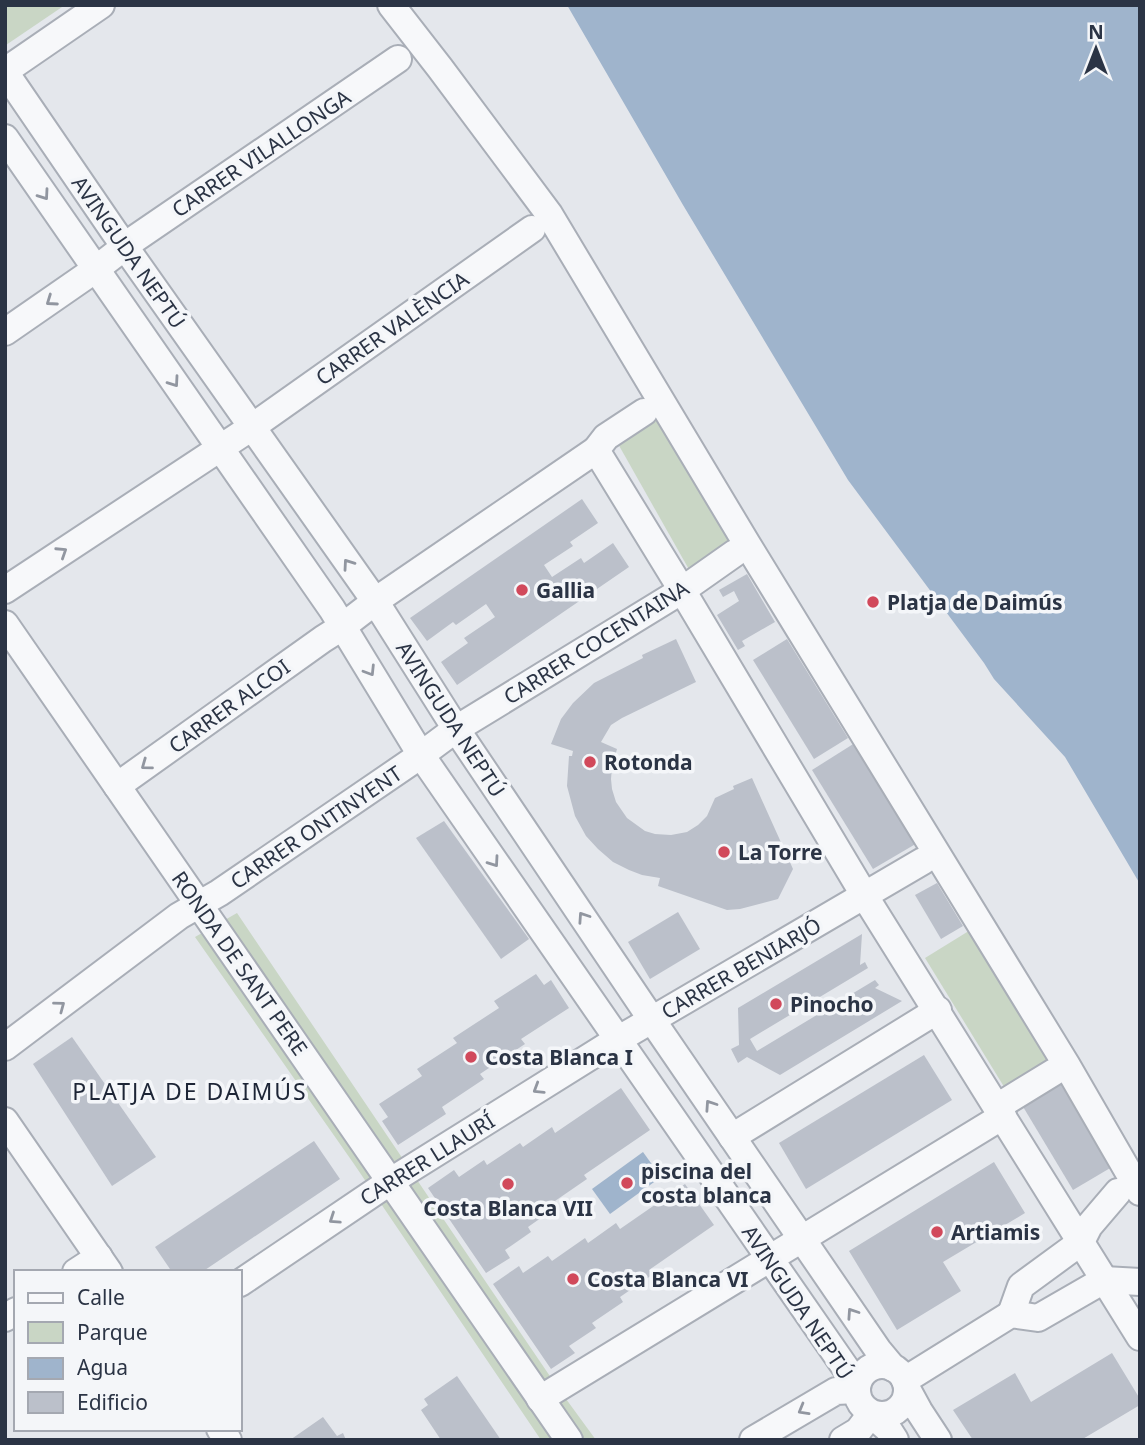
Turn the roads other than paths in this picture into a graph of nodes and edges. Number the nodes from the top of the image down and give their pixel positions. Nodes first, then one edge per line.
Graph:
1 (101, 5) edge
2 (391, 5) edge
3 (398, 59) dead end
4 (5, 71) edge
5 (5, 138) edge
6 (532, 229) dead end
7 (125, 246) junction
8 (96, 269) junction
9 (5, 332) edge
10 (644, 412) dead end
11 (252, 427) junction
12 (220, 449) junction
13 (596, 450) junction
14 (735, 553) dead end
15 (5, 590) edge
16 (682, 590) junction
17 (374, 601) junction
18 (5, 624) edge
19 (342, 627) junction
20 (456, 729) junction
21 (421, 755) junction
22 (117, 786) junction
23 (923, 861) dead end
24 (866, 896) junction
25 (199, 904) junction
26 (937, 1010) junction
27 (652, 1020) junction
28 (617, 1040) junction
29 (5, 1047) edge
30 (1054, 1072) dead end
31 (1000, 1111) junction
32 (5, 1121) edge
33 (732, 1137) junction
34 (391, 1181) junction
35 (1129, 1192) edge
36 (802, 1239) junction
37 (1081, 1242) junction
38 (769, 1258) junction
39 (104, 1264) edge
40 (83, 1270) edge
41 (1104, 1280) junction
42 (242, 1282) edge
43 (1140, 1282) edge
44 (1011, 1314) junction
45 (1140, 1336) edge
46 (902, 1379) junction
47 (856, 1390) junction
48 (540, 1399) junction
49 (871, 1414) junction
50 (569, 1440) edge
51 (753, 1440) edge
52 (843, 1440) edge
53 (895, 1440) edge
54 (938, 1440) edge

1 - 4 street
2 - 35 street
3 - 7 street, CARRER VILALLONGA
4 - 7 street, AVINGUDA NEPTÚ
5 -> 8 street, AVINGUDA NEPTÚ
6 - 11 street, CARRER VALÈNCIA
7 - 8 street, CARRER VILALLONGA
7 - 11 street, AVINGUDA NEPTÚ
8 -> 9 street, CARRER VILALLONGA
8 -> 12 street, AVINGUDA NEPTÚ
10 - 13 street, CARRER ALCOI
11 - 12 street, CARRER VALÈNCIA
17 -> 11 street, AVINGUDA NEPTÚ
15 -> 12 street, CARRER VALÈNCIA
12 - 19 street, AVINGUDA NEPTÚ
13 - 16 street
13 - 17 street, CARRER ALCOI
14 - 16 street, CARRER COCENTAINA
16 - 20 street, CARRER COCENTAINA
16 - 24 street
17 - 19 street, CARRER ALCOI
17 - 20 street, AVINGUDA NEPTÚ
18 - 22 street, RONDA DE SANT PERE
19 -> 21 street, AVINGUDA NEPTÚ
19 -> 22 street, CARRER ALCOI
20 - 21 street, CARRER ONTINYENT
27 -> 20 street, AVINGUDA NEPTÚ
21 - 25 street, CARRER ONTINYENT
21 -> 28 street, AVINGUDA NEPTÚ
22 - 25 street, RONDA DE SANT PERE
23 - 24 street, CARRER BENIARJÓ
24 - 26 street
24 - 27 street, CARRER BENIARJÓ
29 -> 25 street, CARRER ONTINYENT
25 - 34 street, RONDA DE SANT PERE
26 - 31 street
26 - 33 street
27 - 28 street, CARRER BENIARJÓ
33 -> 27 street, AVINGUDA NEPTÚ
28 -> 34 street, CARRER LLAURÍ
28 - 38 street, AVINGUDA NEPTÚ
30 - 31 street
31 - 36 street
31 - 37 street
32 - 39 street
33 - 36 street, AVINGUDA NEPTÚ
34 -> 42 street, CARRER LLAURÍ
34 - 48 street, RONDA DE SANT PERE
35 - 37 street
36 - 38 street
46 -> 36 street, AVINGUDA NEPTÚ
37 - 41 street
37 - 44 street
38 - 47 street, AVINGUDA NEPTÚ
38 - 48 street
39 - 40 street
41 - 43 street
41 - 44 street
41 - 45 street
44 - 46 street
46 - 47 street
46 - 49 street
46 - 54 street, AVINGUDA NEPTÚ
47 - 49 street
47 -> 51 street
48 - 50 street, RONDA DE SANT PERE
49 - 52 street
49 - 53 street

